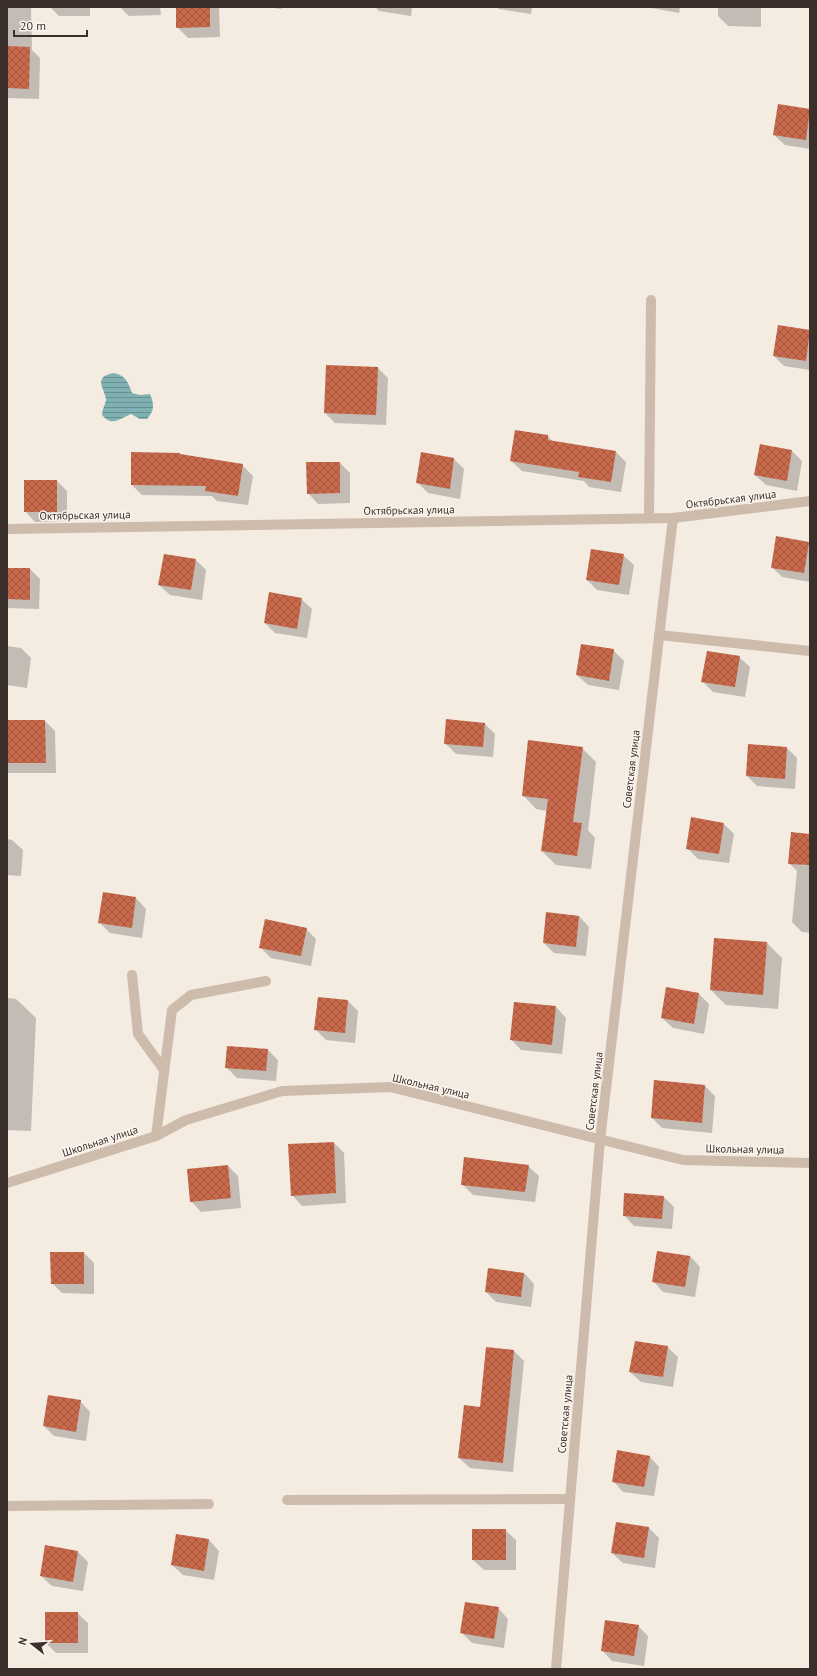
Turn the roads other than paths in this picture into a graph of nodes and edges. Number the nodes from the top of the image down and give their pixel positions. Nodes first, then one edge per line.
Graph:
1 (651, 300) dead end
2 (810, 501) edge
3 (649, 518) junction
4 (673, 518) junction
5 (7, 529) edge
6 (659, 634) junction
7 (810, 651) edge
8 (132, 975) dead end
9 (266, 981) dead end
10 (164, 1070) junction
11 (156, 1136) junction
12 (600, 1140) junction
13 (810, 1163) edge
14 (7, 1183) edge
15 (570, 1499) junction
16 (287, 1500) dead end
17 (209, 1504) dead end
18 (7, 1506) edge
19 (556, 1669) edge

1 - 3 street
2 - 4 street, Октябрьская улица
3 - 4 street, Октябрьская улица
3 - 5 street, Октябрьская улица
4 - 6 street, Советская улица
6 - 7 street
6 - 12 street, Советская улица
8 - 10 street
9 - 10 street
10 - 11 street
11 - 12 street, Школьная улица
11 - 14 street, Школьная улица
12 - 13 street, Школьная улица
12 - 15 street, Советская улица
15 - 16 street
15 - 19 street, Советская улица
17 - 18 street

